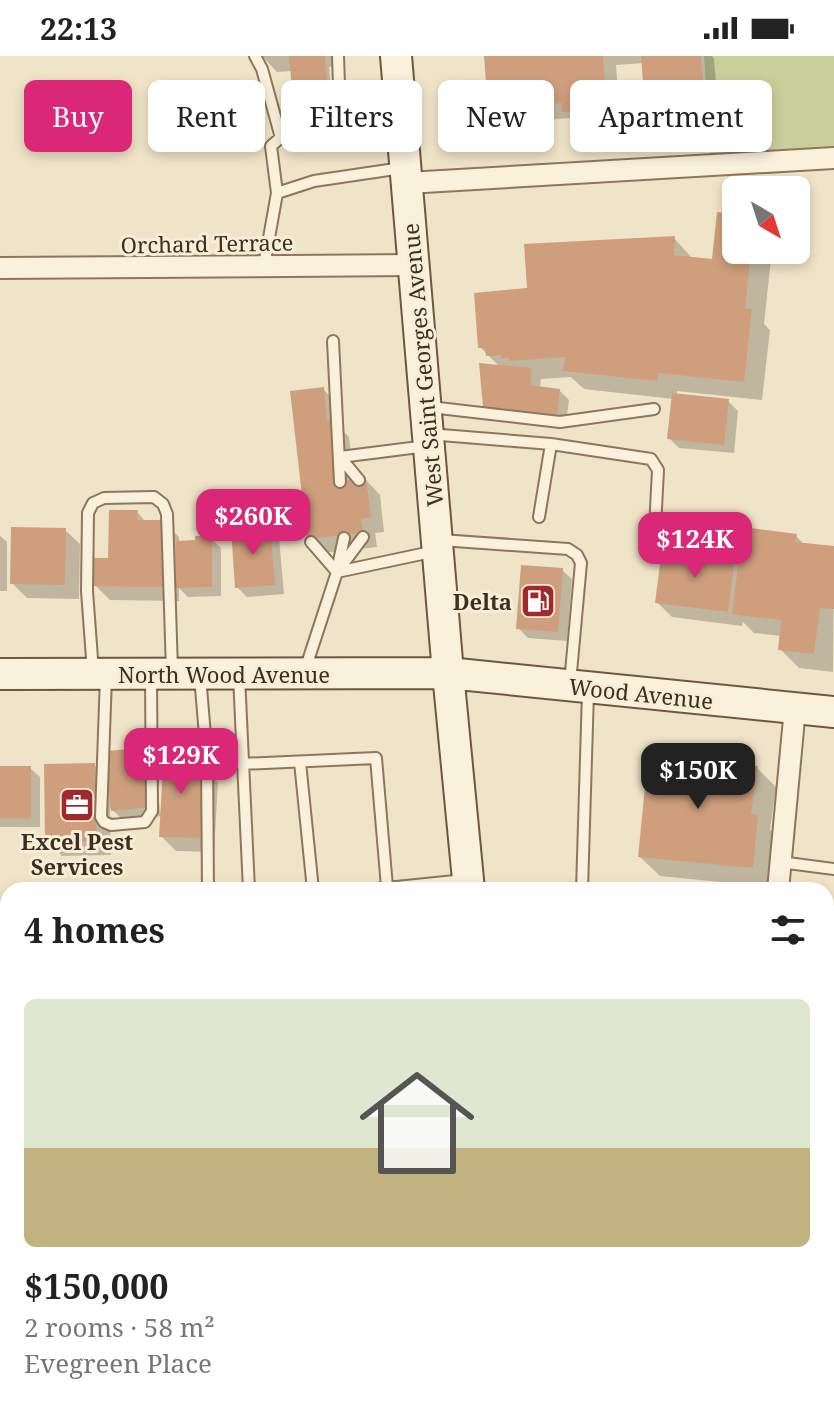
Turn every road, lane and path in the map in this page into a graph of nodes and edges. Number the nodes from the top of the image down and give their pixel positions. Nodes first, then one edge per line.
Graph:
1 (255, 56) edge
2 (338, 56) edge
3 (396, 56) edge
4 (339, 80) edge
5 (281, 138) joint
6 (834, 158) edge
7 (406, 175) junction
8 (277, 193) junction
9 (414, 265) junction
10 (264, 266) junction
11 (0, 268) edge
12 (333, 341) dead end
13 (654, 409) dead end
14 (427, 429) junction
15 (551, 444) junction
16 (338, 458) junction
17 (359, 480) dead end
18 (340, 482) dead end
19 (539, 517) dead end
20 (655, 528) dead end
21 (363, 537) dead end
22 (344, 538) dead end
23 (311, 542) dead end
24 (437, 545) junction
25 (337, 572) junction
26 (448, 673) junction
27 (0, 674) edge
28 (100, 674) junction
29 (174, 674) junction
30 (239, 674) junction
31 (304, 674) junction
32 (579, 686) junction
33 (795, 708) junction
34 (834, 712) edge
35 (300, 762) junction
36 (241, 764) junction
37 (780, 862) junction
38 (834, 869) edge
39 (208, 882) edge
40 (248, 882) edge
41 (312, 882) edge
42 (387, 882) edge
43 (468, 882) edge
44 (582, 882) edge
45 (779, 882) edge

1 - 5 lane
2 - 4 lane
3 - 7 main road, West Saint Georges Avenue
5 - 8 lane
6 - 7 street
7 - 8 lane
7 - 9 main road, West Saint Georges Avenue
8 - 10 lane
9 - 10 street, Orchard Terrace
9 - 14 main road, West Saint Georges Avenue
10 - 11 street, Orchard Terrace
12 - 16 lane
13 - 14 lane
14 - 15 lane
14 - 16 lane
14 - 24 main road, West Saint Georges Avenue
15 - 19 lane
15 - 20 lane
16 - 17 lane
16 - 18 lane
21 - 25 lane
22 - 25 lane
23 - 25 lane
24 - 25 lane
24 - 26 main road, West Saint Georges Avenue
24 - 32 lane
25 - 31 lane
26 - 31 main road, North Wood Avenue
26 - 32 main road, Wood Avenue
26 - 43 main road, West Saint Georges Avenue
27 - 28 main road, North Wood Avenue
28 - 29 main road, North Wood Avenue
28 - 29 lane
28 - 29 lane
29 - 30 main road, North Wood Avenue
29 - 39 lane
30 - 31 main road, North Wood Avenue
30 - 36 lane
32 - 33 main road, Wood Avenue
32 - 44 lane
33 - 34 main road, Wood Avenue
33 - 37 street
35 - 36 lane
35 - 41 lane
35 - 42 lane
36 - 40 lane
37 - 38 lane
37 - 45 street

